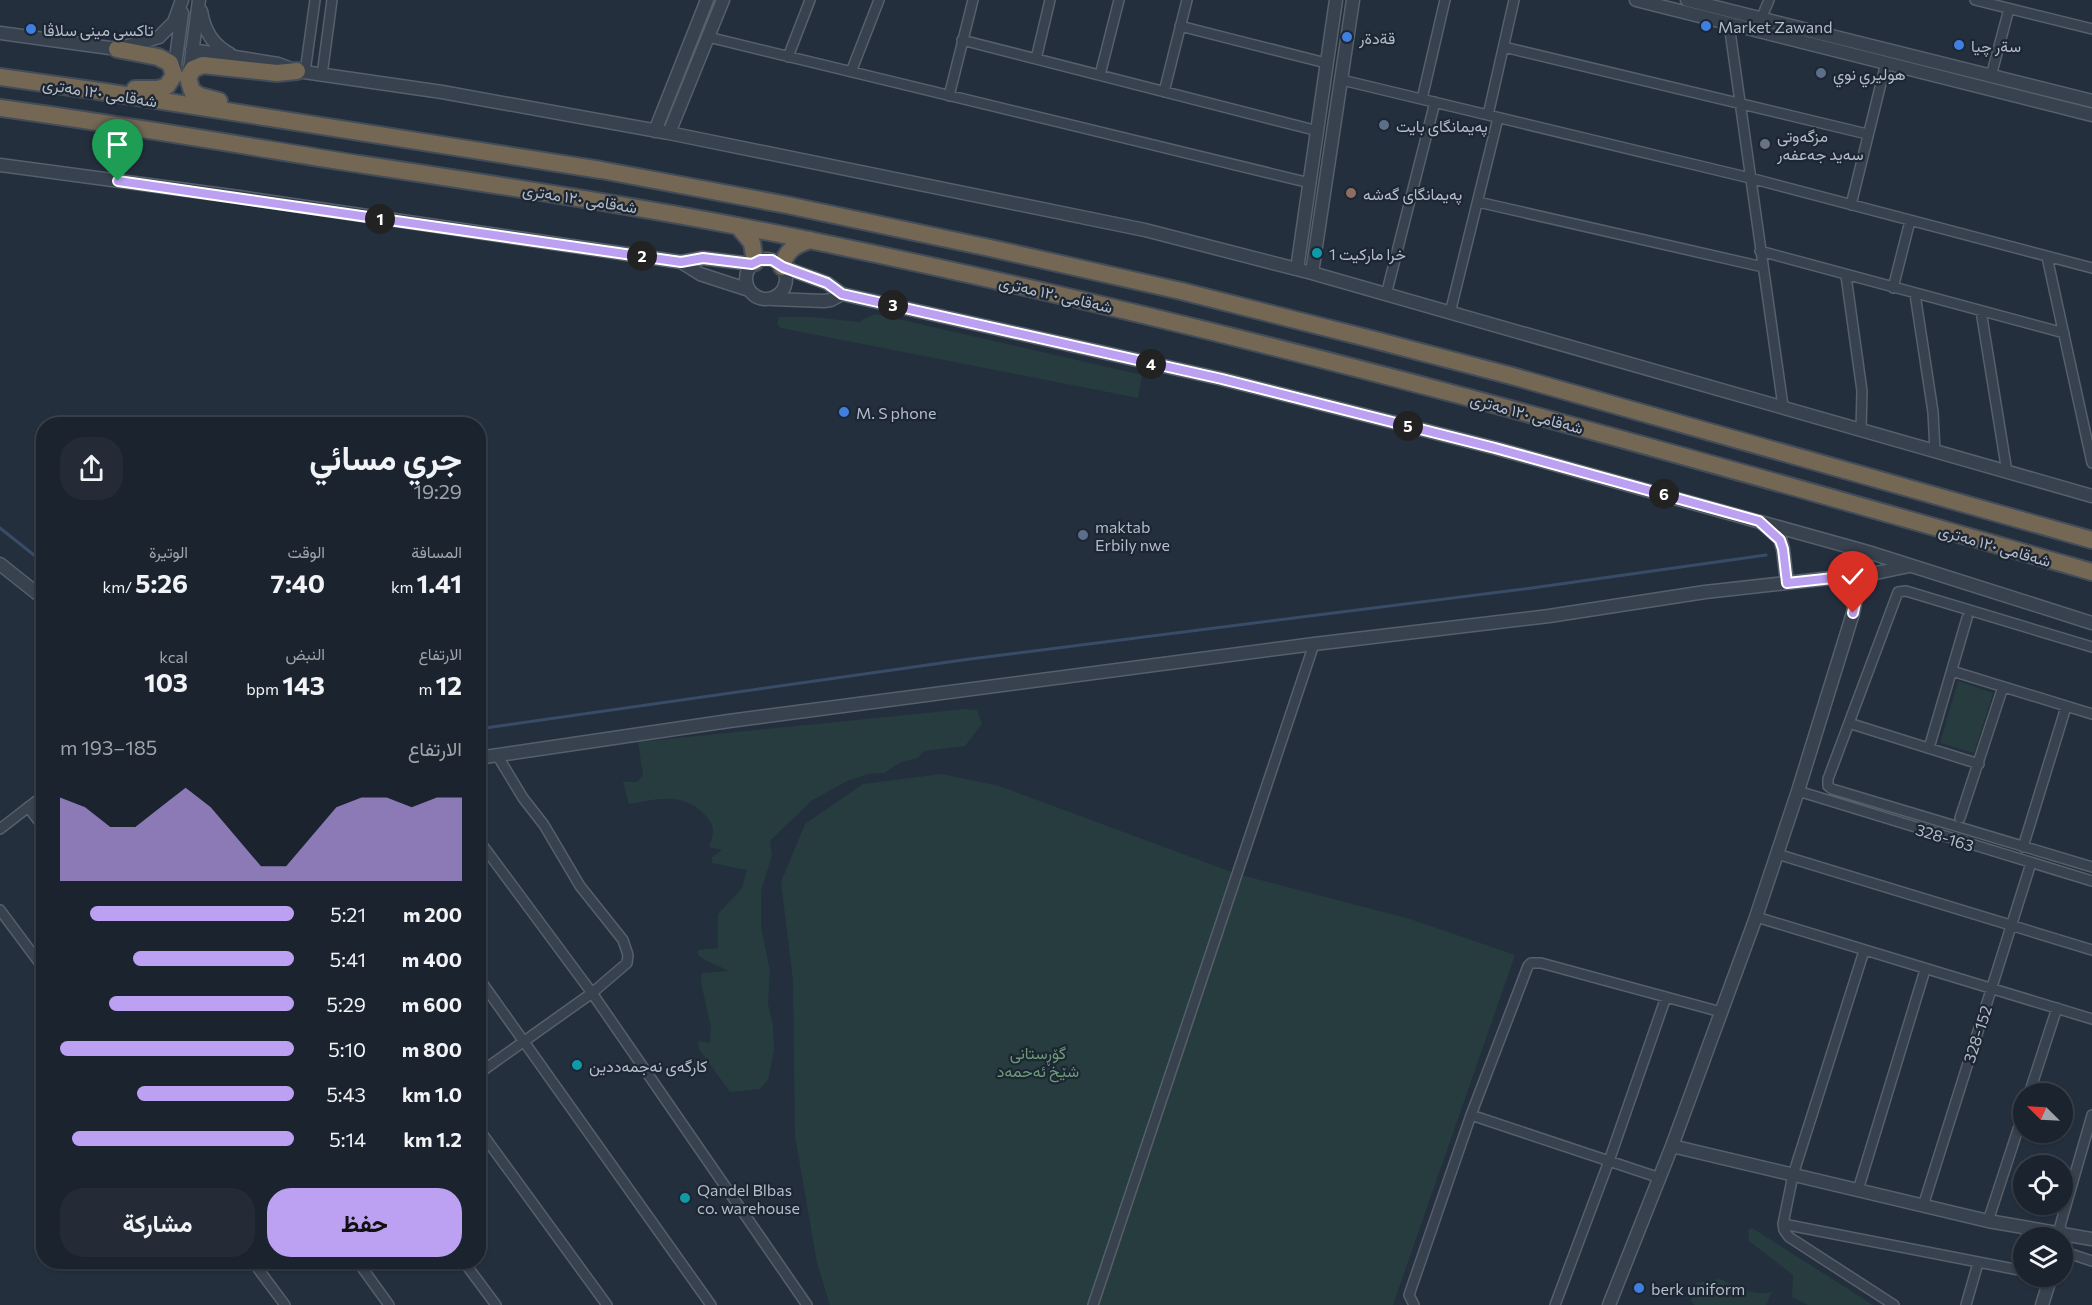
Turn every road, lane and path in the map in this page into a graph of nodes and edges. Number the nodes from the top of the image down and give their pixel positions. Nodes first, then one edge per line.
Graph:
1 (183, 0) edge
2 (199, 0) edge
3 (315, 0) edge
4 (332, 0) edge
5 (707, 0) edge
6 (723, 0) edge
7 (810, 0) edge
8 (879, 0) edge
9 (973, 0) edge
10 (1050, 0) edge
11 (1119, 0) edge
12 (1187, 0) edge
13 (1335, 0) edge
14 (1353, 0) edge
15 (1445, 0) edge
16 (1514, 0) edge
17 (1636, 0) edge
18 (1687, 0) edge
19 (1769, 0) edge
20 (1974, 0) edge
21 (2009, 9) junction
22 (1761, 19) junction
23 (1729, 24) junction
24 (1180, 26) junction
25 (2092, 29) edge
26 (0, 33) edge
27 (708, 37) junction
28 (962, 40) junction
29 (1504, 47) junction
30 (117, 49) junction
31 (192, 50) junction
32 (234, 56) junction
33 (788, 57) junction
34 (1036, 59) junction
35 (1326, 63) junction
36 (1886, 63) junction
37 (301, 72) junction
38 (851, 72) junction
39 (322, 75) junction
40 (1100, 75) junction
41 (1991, 76) junction
42 (0, 77) edge
43 (1342, 80) junction
44 (180, 82) junction
45 (2027, 85) junction
46 (99, 91) junction
47 (1164, 92) junction
48 (949, 96) junction
49 (2024, 97) junction
50 (1422, 99) junction
51 (2092, 101) edge
52 (1435, 102) junction
53 (1739, 103) junction
54 (0, 108) edge
55 (1488, 115) junction
56 (2092, 115) edge
57 (1498, 118) junction
58 (295, 123) junction
59 (655, 131) junction
60 (1318, 131) junction
61 (669, 133) junction
62 (1334, 134) junction
63 (1867, 134) junction
64 (0, 165) edge
65 (1750, 178) junction
66 (1310, 183) junction
67 (1478, 202) junction
68 (1851, 206) junction
69 (1910, 221) junction
70 (738, 226) junction
71 (810, 240) junction
72 (1760, 251) junction
73 (2048, 257) junction
74 (681, 262) junction
75 (753, 263) junction
76 (783, 267) junction
77 (1763, 267) junction
78 (2092, 268) edge
79 (1297, 269) junction
80 (1312, 273) junction
81 (1846, 276) junction
82 (1893, 288) junction
83 (749, 290) junction
84 (842, 294) junction
85 (1386, 294) junction
86 (1915, 294) junction
87 (772, 298) junction
88 (1981, 311) junction
89 (1450, 313) junction
90 (2064, 333) junction
91 (1783, 406) junction
92 (1861, 430) junction
93 (1935, 451) junction
94 (2092, 463) edge
95 (2007, 472) junction
96 (2092, 496) edge
97 (1759, 521) junction
98 (2092, 540) edge
99 (0, 564) edge
100 (1909, 566) junction
101 (2092, 572) edge
102 (1861, 575) junction
103 (1787, 583) junction
104 (36, 593) edge
105 (1967, 618) dead end
106 (2092, 623) edge
107 (1314, 644) junction
108 (2092, 647) edge
109 (1952, 671) junction
110 (2003, 687) junction
111 (2066, 707) junction
112 (2092, 714) edge
113 (1855, 725) dead end
114 (1929, 748) junction
115 (497, 755) junction
116 (486, 757) edge
117 (1979, 764) junction
118 (1798, 791) junction
119 (1842, 792) junction
120 (36, 801) edge
121 (1838, 804) junction
122 (28, 807) junction
123 (36, 818) edge
124 (1960, 818) dead end
125 (0, 829) edge
126 (2023, 846) junction
127 (486, 850) edge
128 (1777, 854) junction
129 (2031, 863) junction
130 (2092, 867) edge
131 (2092, 881) edge
132 (0, 910) edge
133 (1763, 919) dead end
134 (2012, 925) junction
135 (2092, 950) edge
136 (1864, 951) junction
137 (36, 958) edge
138 (1925, 970) junction
139 (486, 988) edge
140 (1992, 989) junction
141 (591, 993) junction
142 (1666, 997) junction
143 (2057, 1008) junction
144 (1721, 1012) junction
145 (2092, 1019) edge
146 (524, 1040) junction
147 (486, 1068) edge
148 (2033, 1083) edge
149 (1470, 1115) junction
150 (2092, 1115) edge
151 (486, 1139) edge
152 (2014, 1143) edge
153 (1672, 1146) junction
154 (1609, 1161) junction
155 (1793, 1175) junction
156 (1660, 1178) junction
157 (1858, 1190) junction
158 (1923, 1206) junction
159 (1988, 1221) junction
160 (1783, 1224) junction
161 (2020, 1227) edge
162 (2060, 1227) edge
163 (2073, 1236) edge
164 (2092, 1239) edge
165 (2073, 1255) edge
166 (2092, 1261) edge
167 (1978, 1263) junction
168 (259, 1269) edge
169 (363, 1269) edge
170 (469, 1269) edge
171 (2013, 1269) edge
172 (2047, 1287) edge
173 (709, 1304) edge
174 (285, 1305) edge
175 (389, 1305) edge
176 (495, 1305) edge
177 (607, 1305) edge
178 (807, 1305) edge
179 (1093, 1305) edge
180 (1414, 1305) edge
181 (1555, 1305) edge
182 (1609, 1305) edge
183 (1894, 1305) edge
184 (1966, 1305) edge
185 (2042, 1305) edge

1 - 30 street
1 - 44 street
2 - 31 street
2 - 32 street
3 - 37 street
4 - 39 street
5 - 59 street
6 - 27 street
7 - 33 street
8 - 38 street
9 - 28 street
10 - 34 street
11 - 40 street
12 - 24 street
13 - 35 street
14 - 43 street
15 - 50 street
16 - 29 street
17 - 23 street
18 - 22 street
19 - 22 street
20 - 21 street
21 - 25 street
21 - 41 street
22 - 41 street
23 - 36 street
23 - 53 street
24 - 35 street
24 - 47 street
26 - 30 street
27 - 33 street
27 - 61 street
28 - 34 street
28 - 48 street
29 - 53 street
29 - 55 street
30 - 44 highway
31 - 32 street
31 - 44 street
32 - 37 street
33 - 38 street
34 - 40 street
35 - 60 street
36 - 49 street
36 - 63 street
37 - 39 street
37 - 44 highway
38 - 48 street
39 - 59 street
40 - 47 street
41 - 45 street
42 - 46 highway, شەقامی ١٢٠ مەتری
43 - 50 street
43 - 62 street
44 - 46 highway
44 - 58 highway
45 - 49 street
45 - 51 street
46 - 58 highway, شەقامی ١٢٠ مەتری
47 - 60 street
48 - 66 street
49 - 56 street
50 - 52 street
52 - 55 street
52 - 85 street
53 - 63 street
53 - 65 street
54 - 70 highway, شەقامی ١٢٠ مەتری
55 - 57 street
57 - 65 street
57 - 67 street
58 - 98 highway, شەقامی ١٢٠ مەتری
59 - 61 street
60 - 62 street
60 - 66 street
61 - 79 street
62 - 80 street
63 - 68 street
64 - 74 street
65 - 68 street
65 - 72 street
66 - 79 street
67 - 77 street
67 - 89 street
68 - 69 street
69 - 73 street
69 - 82 street
70 - 71 highway, شەقامی ١٢٠ مەتری
70 - 75 highway
71 - 76 highway
71 - 101 highway, شەقامی ١٢٠ مەتری
72 - 77 street
72 - 81 street
73 - 78 street
73 - 90 street
74 - 75 street
74 - 83 street
75 - 76 street
75 - 83 street
76 - 84 street
76 - 87 street
77 - 91 street
79 - 80 street
80 - 85 street
81 - 82 street
81 - 92 street
82 - 86 street
83 - 87 street
84 - 87 street
84 - 97 street
85 - 89 street
86 - 88 street
86 - 93 street
88 - 90 street
88 - 95 street
89 - 91 street
90 - 94 street
91 - 92 street
92 - 93 street
93 - 95 street
95 - 96 street
97 - 100 street
97 - 103 street
99 - 104 street
100 - 102 street
100 - 106 street
102 - 103 street
102 - 118 street
103 - 107 street
105 - 109 street
107 - 115 street
107 - 179 street
108 - 119 street
109 - 110 street
109 - 114 street
110 - 111 street
110 - 117 street
111 - 112 street
111 - 126 street
113 - 114 street
114 - 117 street
115 - 116 street
115 - 141 street
117 - 124 street
118 - 121 street, 328-163
118 - 128 street
119 - 121 street
119 - 126 street
120 - 122 street
121 - 129 street, 328-163
122 - 123 street
122 - 125 street
126 - 130 street
127 - 141 street
128 - 134 street
128 - 144 street
129 - 131 street, 328-163
129 - 134 street, 328-152
132 - 137 street
133 - 136 street
134 - 135 street
134 - 140 street, 328-152
136 - 138 street
136 - 155 street
138 - 140 street
138 - 157 street
139 - 146 street
140 - 143 street
140 - 158 street, 328-152
141 - 146 street
141 - 178 street
142 - 144 street
142 - 149 street
142 - 154 street
143 - 145 street
143 - 148 street
144 - 153 street
146 - 147 street
146 - 173 street
149 - 154 street
149 - 180 street
150 - 162 street
151 - 177 street
152 - 159 street
153 - 155 street
153 - 156 street
154 - 156 street
154 - 181 street
155 - 157 street
155 - 160 street
156 - 182 street
157 - 158 street
158 - 159 street
159 - 161 street
160 - 167 street
160 - 183 street
163 - 164 street
165 - 166 street
167 - 171 street
167 - 184 street
168 - 174 street
169 - 175 street
170 - 176 street
172 - 185 street

